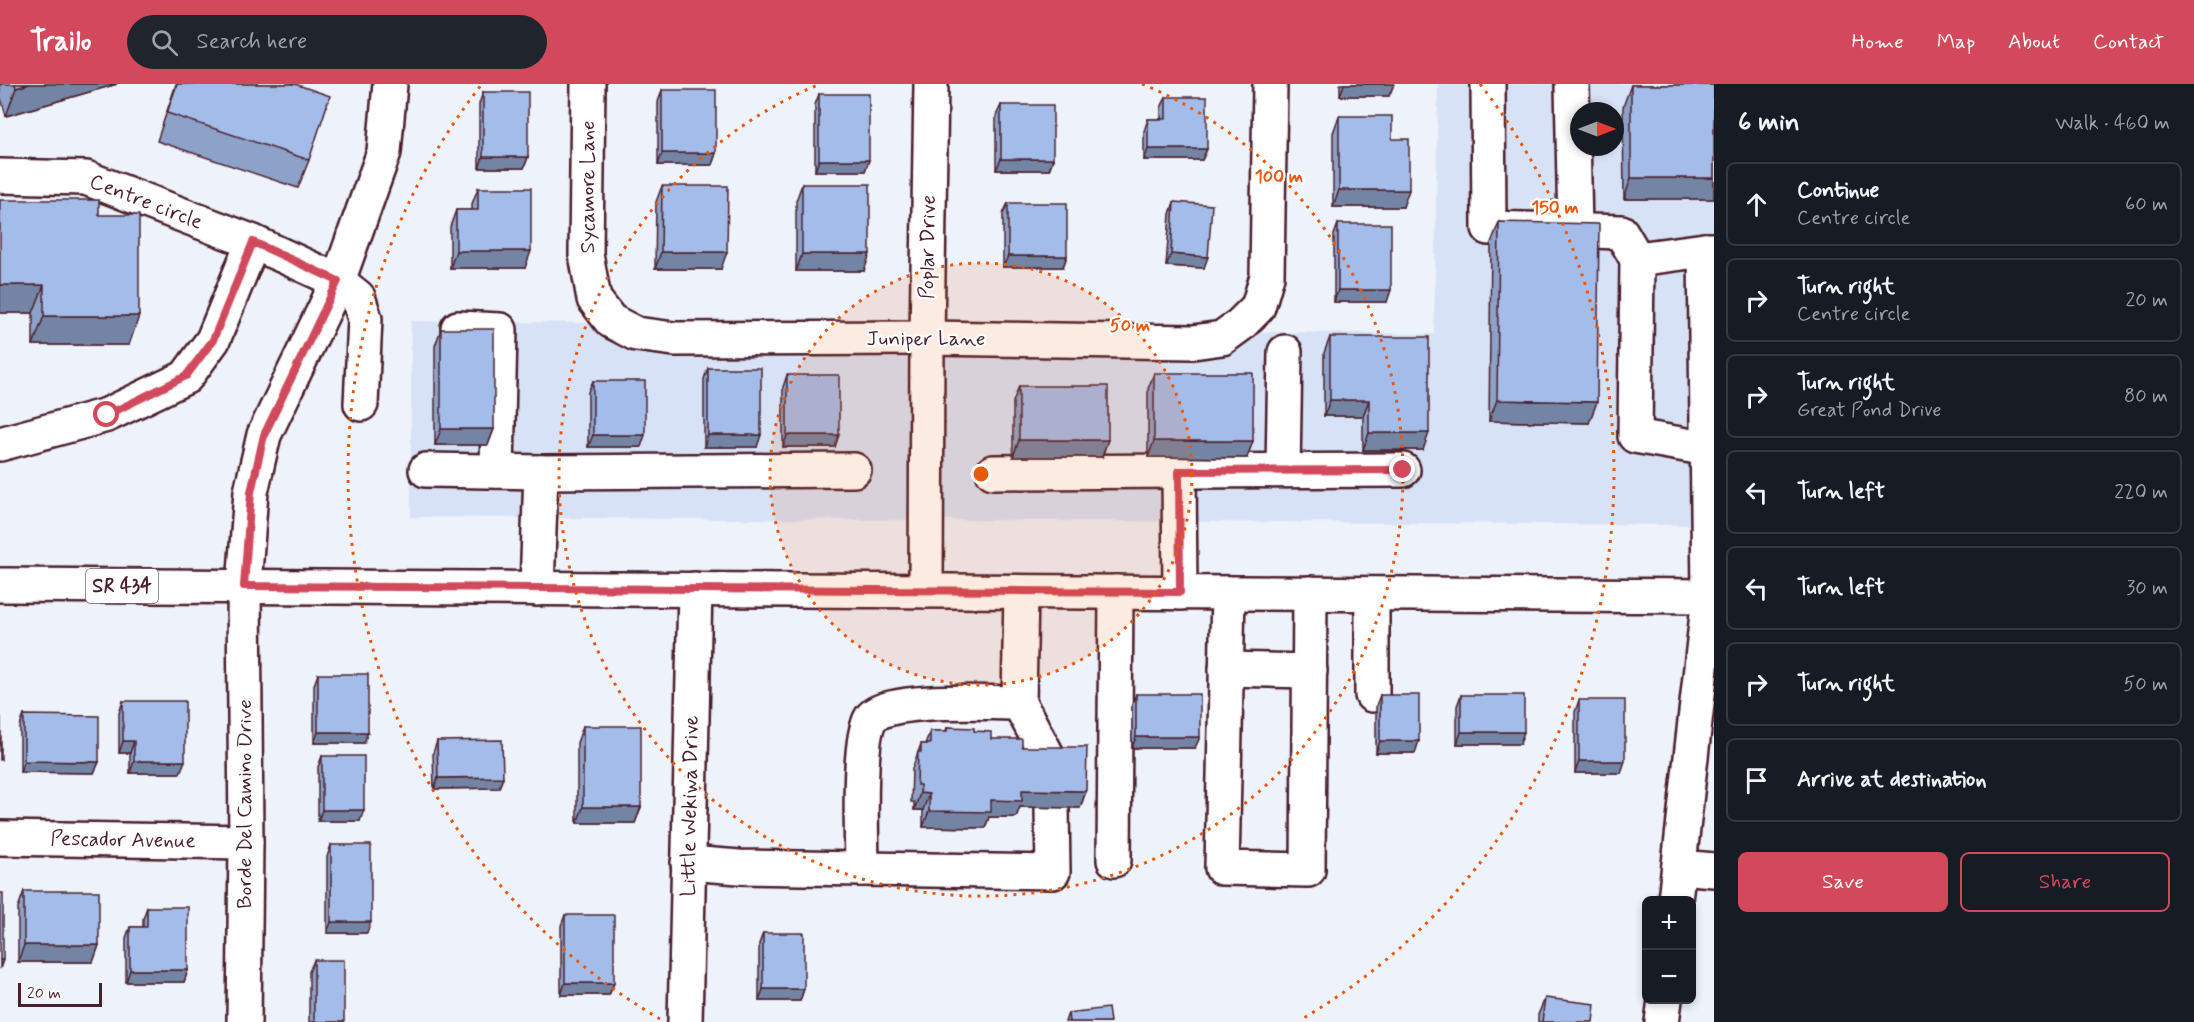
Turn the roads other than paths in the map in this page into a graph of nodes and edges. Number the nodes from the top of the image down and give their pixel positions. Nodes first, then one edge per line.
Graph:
1 (390, 84) edge
2 (588, 84) edge
3 (931, 84) edge
4 (1270, 84) edge
5 (1488, 84) edge
6 (1572, 84) edge
7 (0, 176) edge
8 (1575, 231) junction
9 (253, 242) junction
10 (1709, 250) edge
11 (1637, 259) junction
12 (338, 281) junction
13 (611, 321) joint
14 (458, 328) edge
15 (927, 338) junction
16 (1285, 352) dead end
17 (361, 404) dead end
18 (0, 444) edge
19 (1711, 450) edge
20 (426, 470) dead end
21 (854, 470) dead end
22 (1283, 470) junction
23 (1403, 470) dead end
24 (497, 471) junction
25 (1179, 471) junction
26 (541, 472) junction
27 (993, 472) dead end
28 (0, 585) edge
29 (244, 586) junction
30 (537, 589) junction
31 (695, 589) junction
32 (926, 591) junction
33 (1021, 592) junction
34 (1116, 592) junction
35 (1180, 592) junction
36 (1228, 593) junction
37 (1310, 593) junction
38 (1372, 595) junction
39 (1712, 596) edge
40 (1226, 669) junction
41 (1310, 671) junction
42 (1372, 695) dead end
43 (1019, 703) junction
44 (1052, 764) edge
45 (1052, 807) edge
46 (0, 838) edge
47 (246, 842) junction
48 (1114, 860) dead end
49 (688, 863) junction
50 (1679, 867) junction
51 (862, 869) junction
52 (1714, 870) edge
53 (1676, 896) edge
54 (1664, 1004) edge
55 (244, 1022) edge
56 (685, 1022) edge
57 (1662, 1022) edge

1 - 12 street, Borde Del Camino Drive
2 - 13 street, Sycamore Lane
3 - 15 street, Poplar Drive
4 - 15 street, Juniper Lane
5 - 8 street
6 - 8 street
7 - 9 street, Centre circle
8 - 11 street
9 - 12 street, Centre circle
9 - 18 street
10 - 11 street
10 - 19 street
11 - 19 street
12 - 17 street, Centre circle
12 - 29 street, Borde Del Camino Drive
13 - 15 street, Juniper Lane
14 - 24 street
15 - 32 street, Poplar Drive
16 - 22 street
19 - 39 street
20 - 24 street
21 - 26 street
22 - 23 street
22 - 25 street
24 - 26 street
25 - 27 street
25 - 35 street
26 - 30 street
28 - 29 street, SR 434
29 - 30 street, SR 434
29 - 47 street, Borde Del Camino Drive
30 - 31 street, SR 434
31 - 32 street, SR 434
31 - 49 street, Little Wekiwa Drive
32 - 33 street, SR 434
33 - 34 street, SR 434
33 - 43 street
34 - 35 street, SR 434
34 - 48 street
35 - 36 street, SR 434
36 - 37 street, SR 434
36 - 40 street
37 - 38 street, SR 434
37 - 41 street
38 - 39 street, SR 434
38 - 42 street
39 - 50 street
40 - 41 street
40 - 41 street
43 - 44 street
43 - 51 street
45 - 51 street
46 - 47 street, Pescador Avenue
47 - 55 street, Borde Del Camino Drive
49 - 51 street
49 - 56 street, Little Wekiwa Drive
50 - 52 street
50 - 53 street
54 - 57 street

